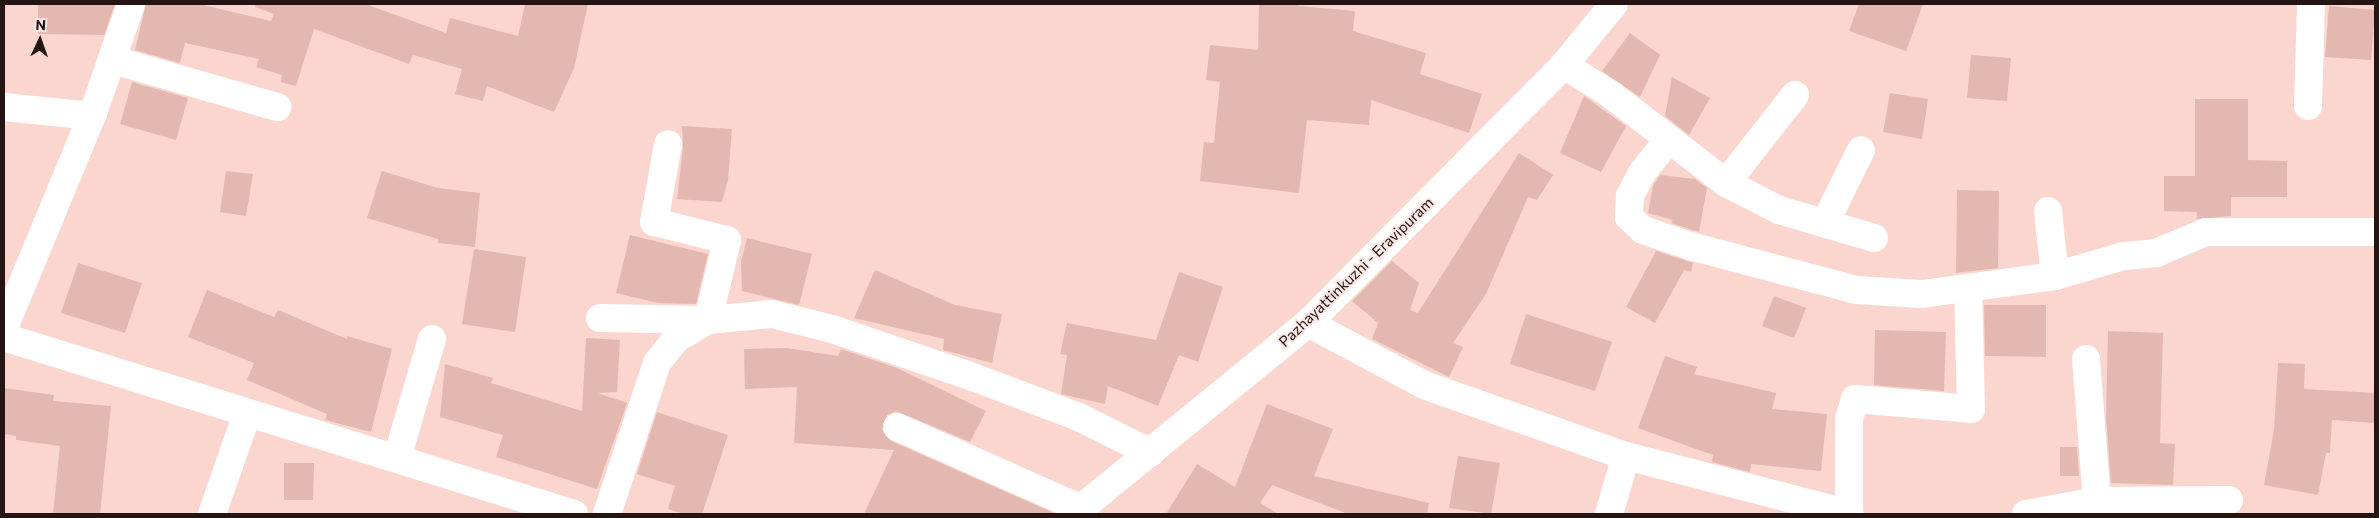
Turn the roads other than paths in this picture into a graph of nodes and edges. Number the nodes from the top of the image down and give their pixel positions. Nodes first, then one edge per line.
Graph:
1 (131, 4) edge
2 (1614, 4) edge
3 (2311, 4) edge
4 (113, 60) junction
5 (1564, 65) junction
6 (1795, 95) dead end
7 (2308, 106) dead end
8 (4, 107) edge
9 (277, 107) dead end
10 (92, 116) junction
11 (1669, 139) junction
12 (668, 144) dead end
13 (1861, 150) dead end
14 (1726, 183) junction
15 (2048, 211) dead end
16 (1825, 223) junction
17 (2375, 232) edge
18 (1874, 238) dead end
19 (2055, 276) junction
20 (1968, 290) junction
21 (600, 318) dead end
22 (708, 320) junction
23 (1308, 323) junction
24 (4, 328) edge
25 (4, 337) edge
26 (432, 339) dead end
27 (2086, 359) dead end
28 (247, 414) junction
29 (897, 428) dead end
30 (1151, 453) junction
31 (1626, 456) junction
32 (397, 458) junction
33 (2229, 500) dead end
34 (2097, 501) junction
35 (1077, 511) edge
36 (212, 514) edge
37 (574, 514) edge
38 (607, 514) edge
39 (1609, 514) edge
40 (1850, 514) edge
41 (2026, 514) edge

1 - 4 street
2 - 5 street, Pazhayattinkuzhi - Eravipuram
3 - 7 street
4 - 9 street
4 - 10 street
5 - 11 street
5 - 23 street, Pazhayattinkuzhi - Eravipuram
6 - 14 street
8 - 10 street
10 - 24 street
11 - 14 street
11 - 20 street
12 - 22 street
13 - 16 street
14 - 16 street
15 - 19 street
16 - 18 street
17 - 19 street
19 - 20 street
20 - 40 street
21 - 22 street
22 - 30 street
22 - 38 street
23 - 30 street, Pazhayattinkuzhi - Eravipuram
23 - 31 street
25 - 28 street
26 - 32 street
27 - 34 street
28 - 32 street
28 - 36 street
29 - 35 street
30 - 35 street, Pazhayattinkuzhi - Eravipuram
31 - 39 street
31 - 40 street
32 - 37 street
33 - 34 street
34 - 41 street

